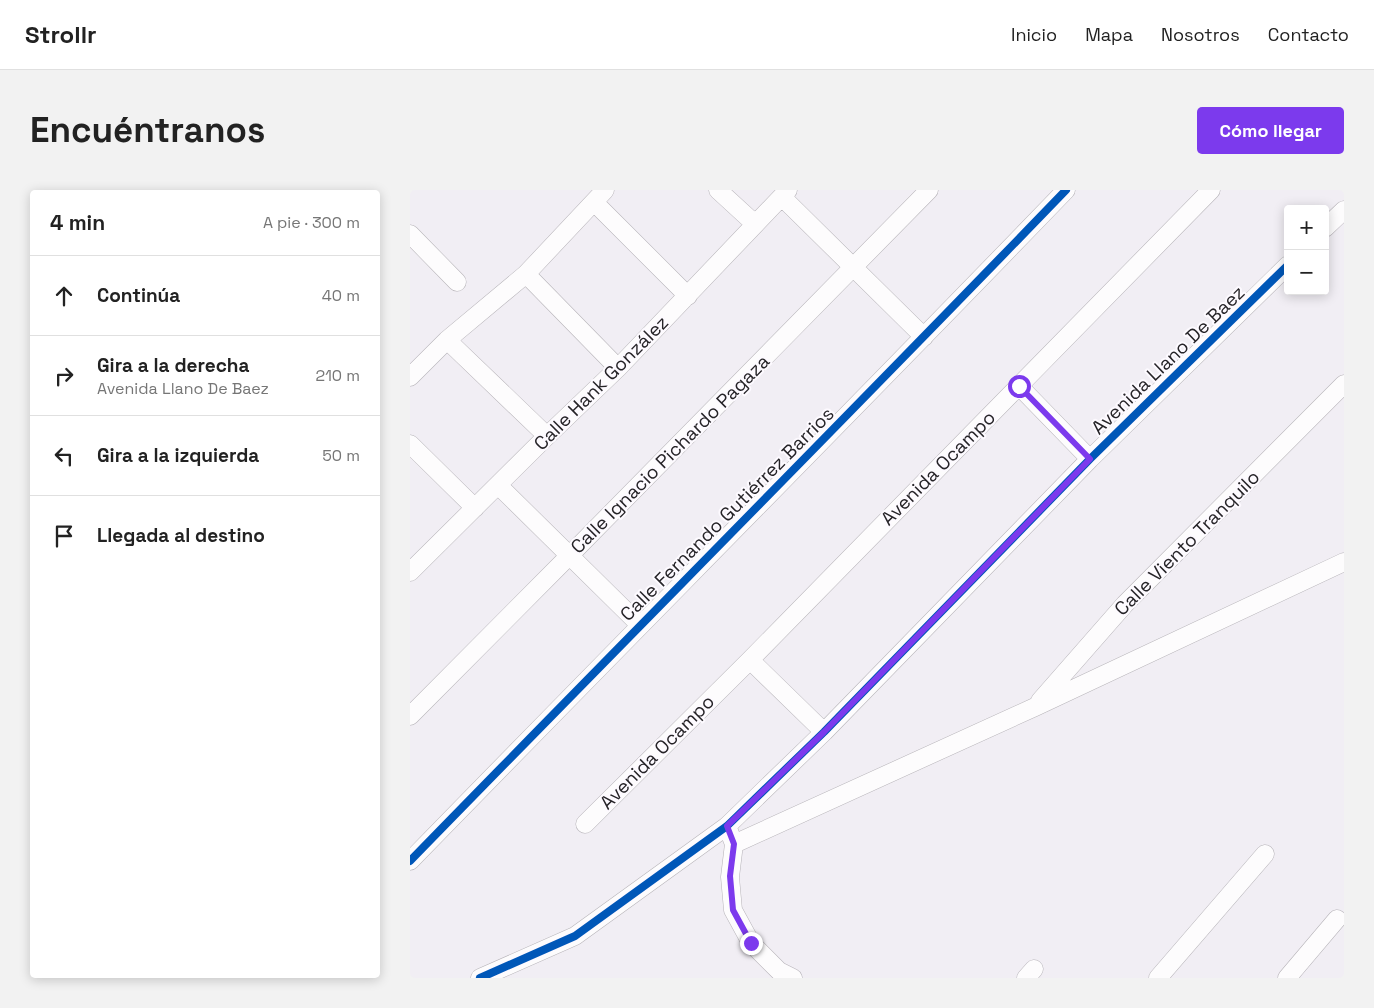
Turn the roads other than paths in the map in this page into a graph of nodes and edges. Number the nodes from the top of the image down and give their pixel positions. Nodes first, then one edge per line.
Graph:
1 (718, 190) edge
2 (929, 190) edge
3 (1066, 190) edge
4 (1211, 190) edge
5 (785, 193) edge
6 (599, 196) edge
7 (1344, 210) edge
8 (755, 224) junction
9 (1329, 224) edge
10 (410, 234) edge
11 (853, 267) junction
12 (1284, 269) edge
13 (526, 274) junction
14 (457, 282) dead end
15 (688, 296) junction
16 (924, 337) junction
17 (447, 340) junction
18 (618, 368) junction
19 (410, 377) edge
20 (1344, 384) edge
21 (1019, 386) junction
22 (546, 436) junction
23 (410, 444) edge
24 (1090, 459) junction
25 (498, 484) junction
26 (475, 508) junction
27 (570, 555) junction
28 (1344, 562) edge
29 (410, 572) edge
30 (640, 625) junction
31 (750, 660) junction
32 (1035, 707) junction
33 (410, 716) edge
34 (824, 732) junction
35 (586, 824) dead end
36 (727, 826) junction
37 (734, 844) junction
38 (1265, 854) dead end
39 (410, 861) edge
40 (1337, 919) dead end
41 (480, 978) edge
42 (793, 978) edge
43 (1158, 978) edge
44 (1287, 978) edge

1 - 8 street
2 - 11 street, Calle Ignacio Pichardo Pagaza
3 - 16 street, Calle Fernando Gutiérrez Barrios
4 - 21 street, Avenida Ocampo
5 - 8 street, Calle Hank González
5 - 11 street
6 - 13 street
6 - 15 street
7 - 9 street
8 - 15 street, Calle Hank González
10 - 14 street
11 - 16 street
11 - 27 street, Calle Ignacio Pichardo Pagaza
12 - 24 street, Avenida Llano De Baez
13 - 17 street
13 - 18 street
15 - 18 street, Calle Hank González
16 - 30 street, Calle Fernando Gutiérrez Barrios
17 - 19 street
17 - 22 street
18 - 22 street, Calle Hank González
20 - 32 street, Calle Viento Tranquilo
21 - 24 street
21 - 31 street, Avenida Ocampo
22 - 25 street, Calle Hank González
23 - 26 street
24 - 34 street, Avenida Llano De Baez
25 - 26 street, Calle Hank González
25 - 27 street
26 - 29 street, Calle Hank González
27 - 30 street
27 - 33 street, Calle Ignacio Pichardo Pagaza
28 - 32 street
30 - 39 street, Calle Fernando Gutiérrez Barrios
31 - 34 street
31 - 35 street, Avenida Ocampo
32 - 37 street
34 - 36 street, Avenida Llano De Baez
36 - 37 street
36 - 41 street, Avenida Llano De Baez
37 - 42 street
38 - 43 street
40 - 44 street

